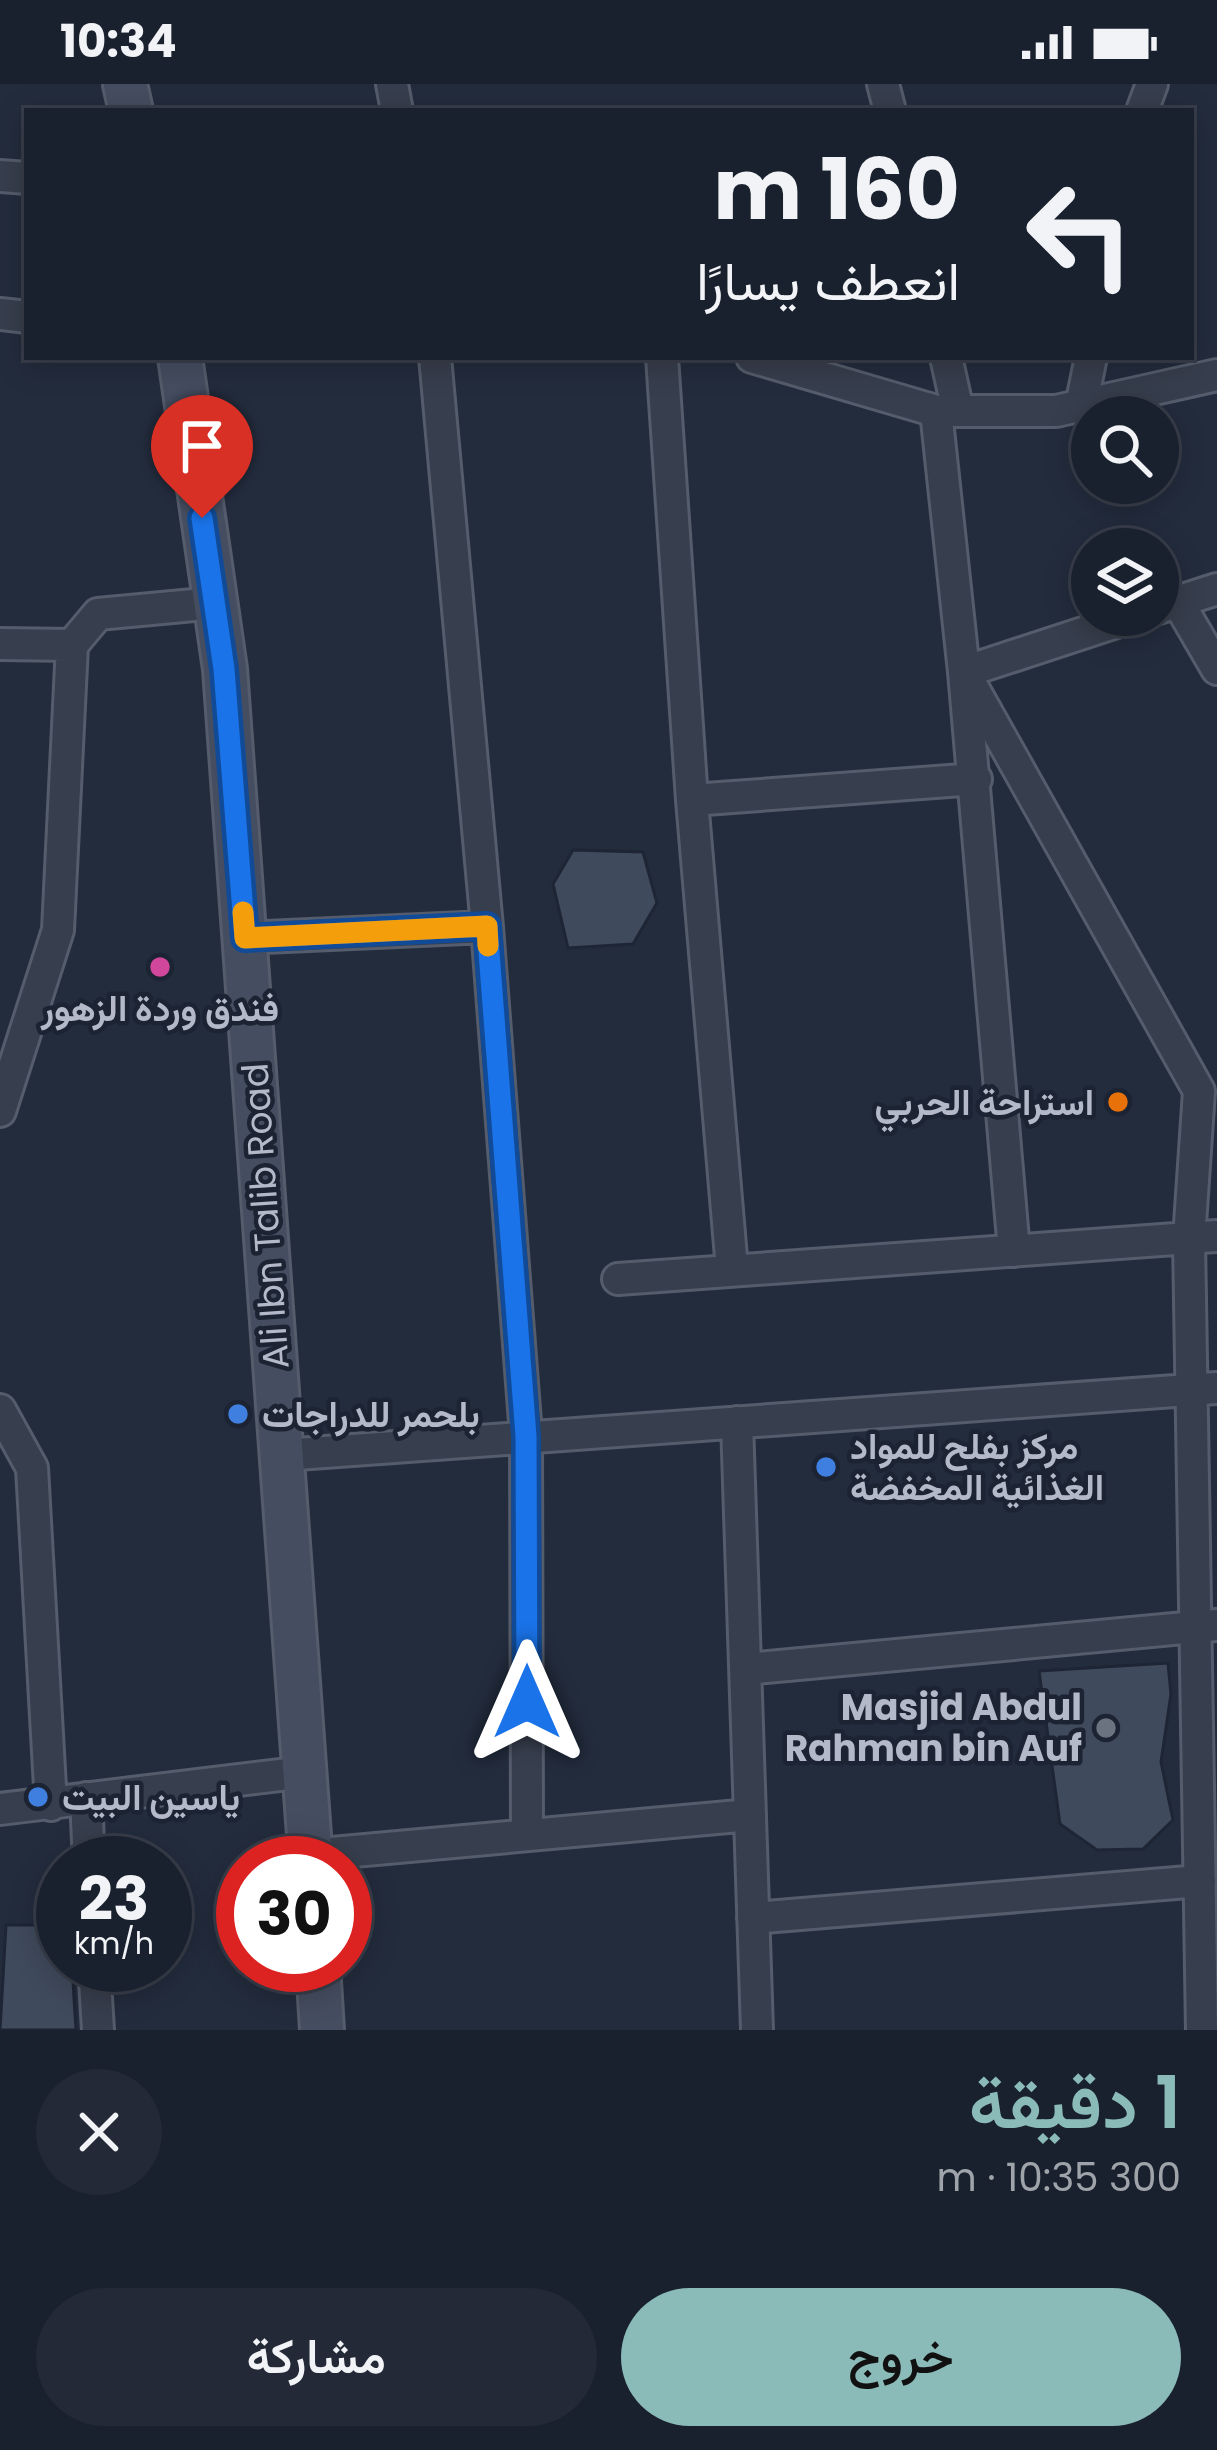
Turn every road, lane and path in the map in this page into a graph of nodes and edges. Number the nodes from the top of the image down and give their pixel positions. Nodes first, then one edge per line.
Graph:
1 (180, 360) edge
2 (435, 360) edge
3 (662, 360) edge
4 (763, 360) edge
5 (946, 360) edge
6 (1090, 360) edge
7 (1217, 375) edge
8 (1083, 396) edge
9 (1125, 396) edge
10 (1071, 408) edge
11 (947, 411) junction
12 (1217, 589) edge
13 (1179, 601) edge
14 (214, 603) junction
15 (1179, 619) edge
16 (1074, 636) edge
17 (0, 644) edge
18 (72, 645) junction
19 (1217, 669) edge
20 (964, 672) junction
21 (976, 779) junction
22 (692, 800) junction
23 (487, 926) junction
24 (245, 938) junction
25 (1208, 1081) edge
26 (0, 1111) edge
27 (1203, 1238) edge
28 (1014, 1251) junction
29 (732, 1269) junction
30 (618, 1279) dead end
31 (1204, 1389) edge
32 (0, 1410) edge
33 (737, 1422) junction
34 (526, 1436) junction
35 (283, 1455) junction
36 (1206, 1626) edge
37 (746, 1669) junction
38 (305, 1772) junction
39 (86, 1798) junction
40 (51, 1804) junction
41 (0, 1809) edge
42 (750, 1816) junction
43 (527, 1835) junction
44 (88, 1836) edge
45 (309, 1836) edge
46 (372, 1852) edge
47 (1200, 1880) junction
48 (753, 1918) junction
49 (1209, 1963) edge
50 (96, 1992) edge
51 (319, 1992) edge
52 (98, 2030) edge
53 (322, 2030) edge
54 (757, 2030) edge
55 (1202, 2030) edge

1 - 14 main road, Ali Ibn Talib Road
2 - 23 street
3 - 22 street
4 - 11 street
5 - 11 street
6 - 8 street
7 - 9 street
10 - 11 street
11 - 20 street
12 - 13 street
14 - 18 street
14 - 24 main road, Ali Ibn Talib Road
15 - 19 street
16 - 20 street
17 - 18 street
18 - 26 street
20 - 21 street
20 - 25 street
21 - 22 street
21 - 28 street
22 - 29 street
23 - 24 street
23 - 34 street
24 - 35 main road, Ali Ibn Talib Road
25 - 27 street
27 - 28 street
27 - 31 street
28 - 29 street
29 - 30 street
31 - 33 street
31 - 36 street
32 - 40 street
33 - 34 street
33 - 37 street
34 - 35 street
34 - 43 street
35 - 38 main road, Ali Ibn Talib Road
36 - 37 street
36 - 47 street
37 - 42 street
38 - 39 street
38 - 45 main road, Ali Ibn Talib Road
39 - 40 street
39 - 44 street
40 - 41 street
42 - 43 street
42 - 48 street
43 - 46 street
47 - 48 street
47 - 49 street
48 - 54 street
49 - 55 street
50 - 52 street
51 - 53 main road

